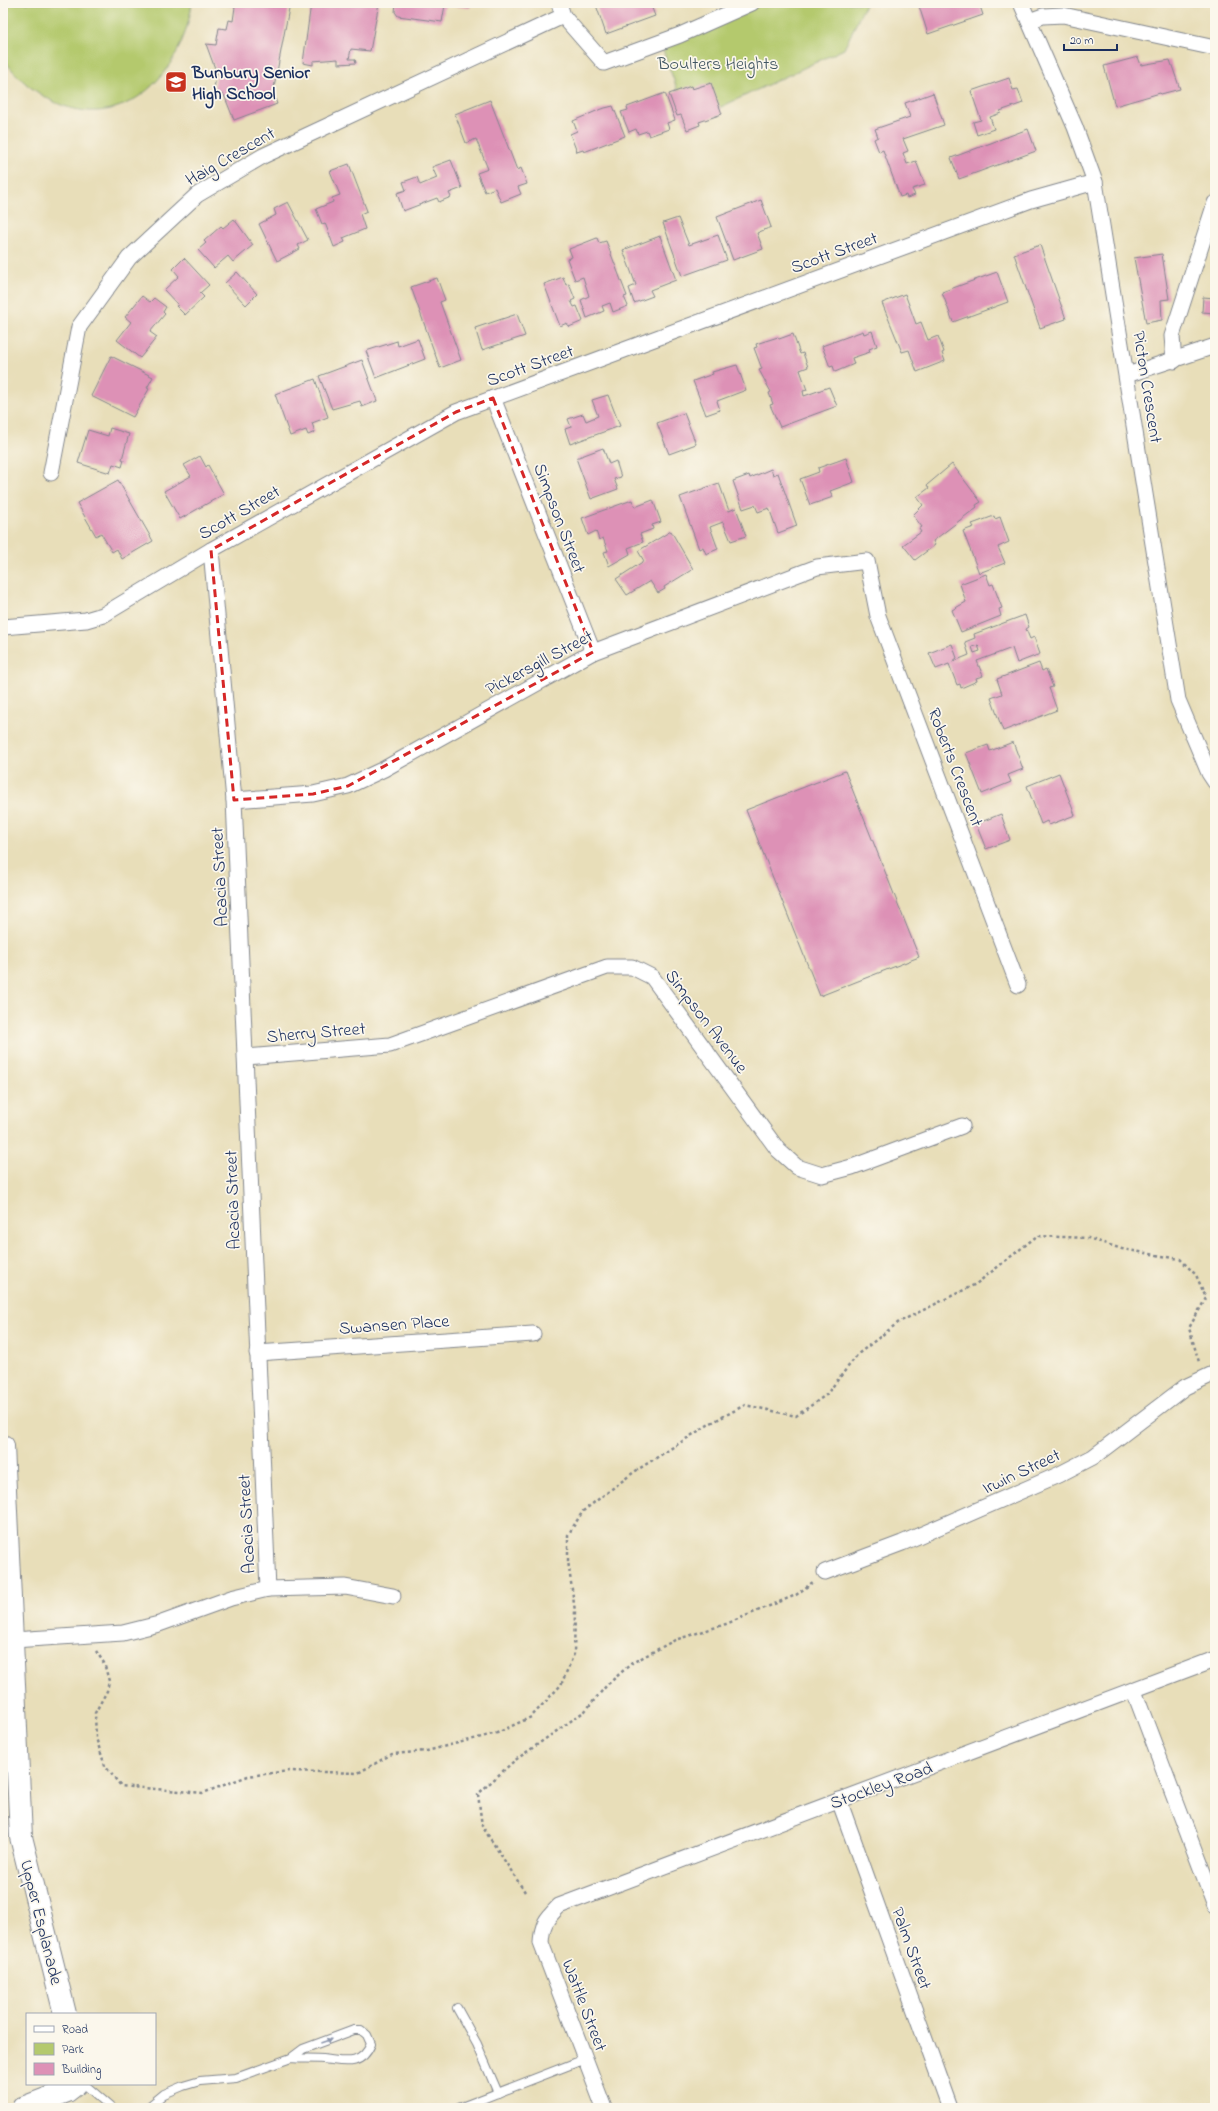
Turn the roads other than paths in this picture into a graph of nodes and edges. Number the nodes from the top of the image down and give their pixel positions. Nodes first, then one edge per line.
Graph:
1 (752, 3) edge
2 (1022, 3) edge
3 (561, 9) edge
4 (1029, 21) junction
5 (1215, 48) edge
6 (1095, 182) junction
7 (1215, 203) edge
8 (1215, 346) edge
9 (1174, 361) junction
10 (1127, 375) junction
11 (493, 398) junction
12 (51, 472) dead end
13 (211, 550) junction
14 (867, 561) joint
15 (3, 627) edge
16 (593, 652) junction
17 (1215, 782) edge
18 (234, 800) junction
19 (1018, 985) dead end
20 (390, 1044) joint
21 (246, 1057) junction
22 (962, 1126) dead end
23 (533, 1334) dead end
24 (258, 1353) junction
25 (1209, 1375) edge
26 (3, 1446) edge
27 (825, 1572) road end
28 (268, 1589) junction
29 (393, 1596) dead end
30 (13, 1640) junction
31 (1215, 1659) edge
32 (1134, 1691) junction
33 (839, 1800) junction
34 (1215, 1905) edge
35 (550, 1915) joint
36 (457, 2008) dead end
37 (65, 2013) edge
38 (291, 2058) junction
39 (585, 2059) junction
40 (75, 2085) edge
41 (85, 2085) edge
42 (498, 2093) junction
43 (23, 2108) edge
44 (112, 2108) edge
45 (147, 2108) edge
46 (459, 2108) edge
47 (604, 2108) edge
48 (950, 2108) edge

1 - 3 street
2 - 4 street, Picton Crescent
3 - 12 street, Haig Crescent
4 - 5 street
4 - 6 street, Picton Crescent
6 - 10 street, Picton Crescent
6 - 11 street, Scott Street
7 - 9 street
8 - 9 street
9 - 10 street
10 - 17 street, Picton Crescent
11 - 13 street, Scott Street
11 - 16 street, Simpson Street
13 - 15 street, Scott Street
13 - 18 street, Acacia Street
14 - 16 street, Pickersgill Street
14 - 19 street, Roberts Crescent
16 - 18 street, Pickersgill Street
18 - 21 street, Acacia Street
20 - 21 street, Sherry Street
20 - 22 street, Simpson Avenue
21 - 24 street, Acacia Street
23 - 24 street, Swansen Place
24 - 28 street, Acacia Street
25 - 27 street, Irwin Street
26 - 30 street, Upper Esplanade
28 - 29 street
28 - 30 street, Acacia Street
30 - 37 street, Upper Esplanade
31 - 32 street, Stockley Road
32 - 33 street, Stockley Road
32 - 34 street
33 - 35 street, Stockley Road
33 - 48 street, Palm Street
35 - 39 street, Wattle Street
36 - 42 lane
38 -> 38 lane
38 - 45 lane
39 - 42 lane
39 - 47 street, Wattle Street
40 - 43 street
41 - 44 lane
42 - 46 lane

